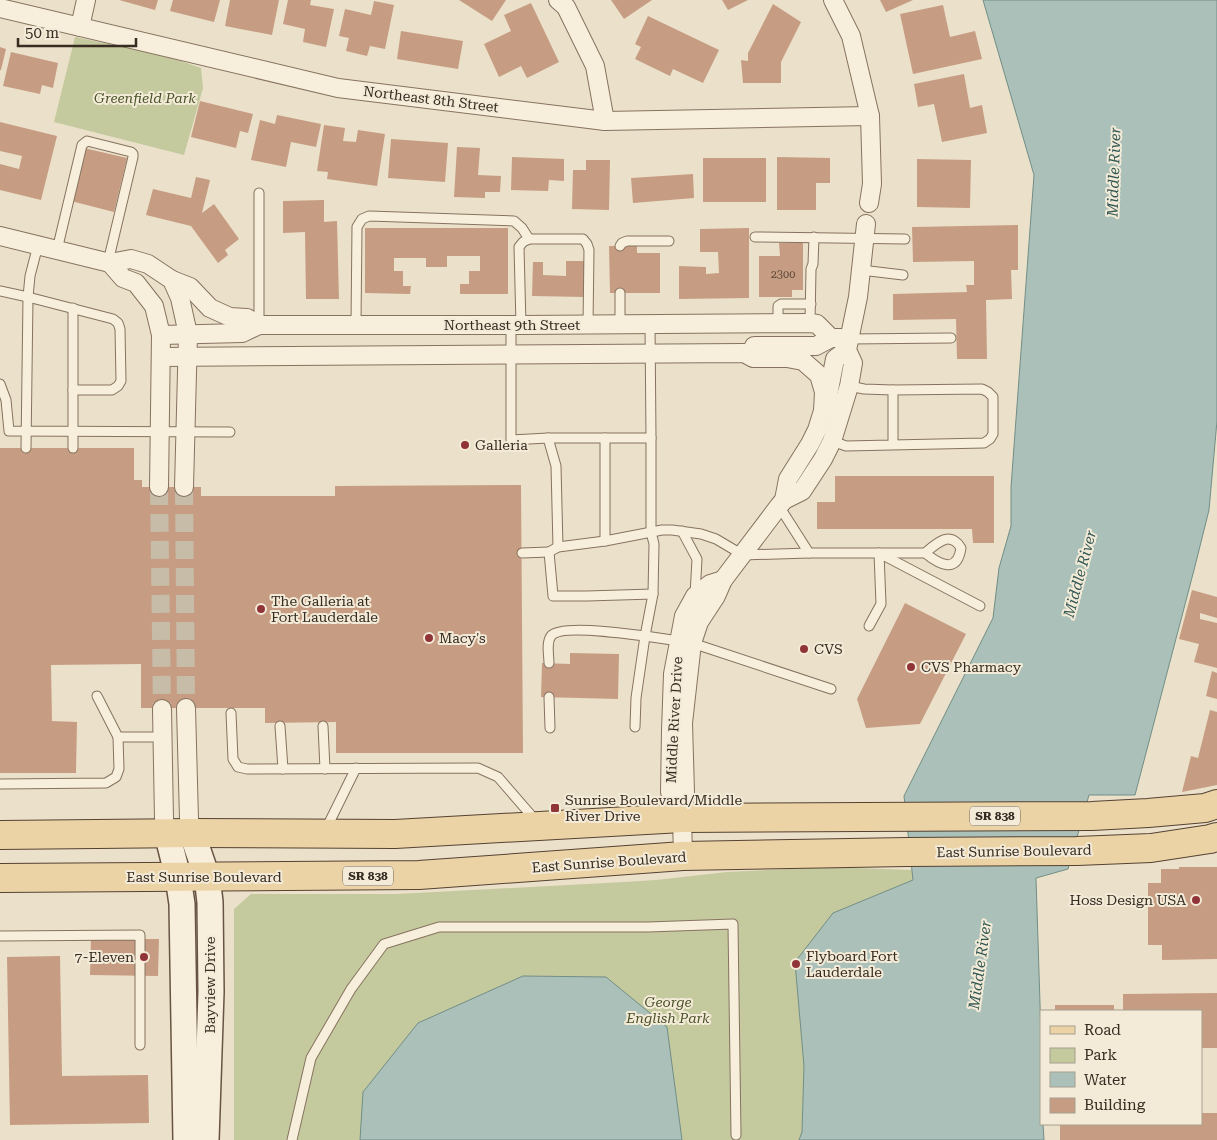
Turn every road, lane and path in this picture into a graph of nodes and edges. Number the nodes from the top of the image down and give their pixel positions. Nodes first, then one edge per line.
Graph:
1 (86, 0) edge
2 (558, 0) edge
3 (833, 0) edge
4 (0, 8) edge
5 (80, 27) junction
6 (870, 116) junction
7 (605, 121) junction
8 (259, 193) dead end
9 (869, 203) dead end
10 (865, 231) junction
11 (0, 236) edge
12 (754, 237) dead end
13 (529, 238) junction
14 (814, 238) junction
15 (905, 239) dead end
16 (669, 241) dead end
17 (38, 245) junction
18 (620, 246) dead end
19 (57, 250) junction
20 (109, 262) junction
21 (861, 270) junction
22 (903, 275) dead end
23 (172, 280) junction
24 (0, 291) edge
25 (620, 293) dead end
26 (28, 297) junction
27 (810, 304) junction
28 (74, 308) junction
29 (356, 324) junction
30 (778, 324) junction
31 (810, 324) junction
32 (260, 325) junction
33 (516, 325) junction
34 (588, 325) junction
35 (620, 325) junction
36 (650, 325) junction
37 (188, 334) junction
38 (161, 335) junction
39 (951, 338) dead end
40 (842, 342) junction
41 (650, 354) junction
42 (744, 354) junction
43 (511, 355) junction
44 (161, 357) junction
45 (188, 357) junction
46 (0, 384) edge
47 (850, 386) junction
48 (73, 390) junction
49 (893, 390) junction
50 (823, 410) junction
51 (4, 431) edge
52 (160, 431) junction
53 (186, 431) junction
54 (26, 432) junction
55 (73, 432) junction
56 (230, 432) dead end
57 (548, 438) junction
58 (605, 438) junction
59 (651, 438) junction
60 (832, 441) junction
61 (893, 444) junction
62 (26, 448) dead end
63 (73, 448) dead end
64 (159, 487) tunnel mouth
65 (184, 487) tunnel mouth
66 (782, 503) junction
67 (682, 531) junction
68 (651, 532) junction
69 (605, 542) junction
70 (558, 547) junction
71 (549, 552) junction
72 (522, 553) dead end
73 (808, 553) junction
74 (879, 553) junction
75 (925, 553) dead end
76 (743, 555) junction
77 (723, 580) junction
78 (653, 594) junction
79 (695, 596) junction
80 (980, 606) dead end
81 (869, 626) dead end
82 (645, 636) junction
83 (686, 642) junction
84 (549, 664) dead end
85 (831, 689) dead end
86 (97, 696) dead end
87 (549, 698) dead end
88 (162, 708) tunnel mouth
89 (186, 708) tunnel mouth
90 (231, 713) dead end
91 (280, 726) dead end
92 (323, 726) dead end
93 (635, 727) dead end
94 (550, 728) dead end
95 (118, 736) junction
96 (162, 737) junction
97 (356, 768) junction
98 (283, 769) junction
99 (325, 769) junction
100 (0, 784) edge
101 (1217, 804) edge
102 (682, 818) junction
103 (541, 826) junction
104 (180, 833) junction
105 (324, 833) junction
106 (0, 834) edge
107 (1217, 837) edge
108 (683, 856) junction
109 (178, 877) junction
110 (207, 877) junction
111 (0, 878) edge
112 (0, 936) edge
113 (140, 1045) dead end
114 (736, 1135) dead end
115 (186, 1140) edge
116 (206, 1140) edge
117 (292, 1140) edge

1 - 5 street
2 - 7 street
3 - 6 street
4 - 5 street, Northeast 8th Street
5 - 7 street, Northeast 8th Street
6 - 7 street, Northeast 8th Street
6 - 9 street
8 - 32 lane
10 - 14 lane
10 - 15 lane
10 - 21 street, Middle River Drive
11 - 17 street
12 - 14 lane
13 - 29 lane
13 - 33 lane
13 - 34 lane
14 - 27 lane
16 - 18 lane
17 - 19 street
17 - 26 lane
19 - 20 street
19 - 20 lane
20 - 23 street
20 - 38 street
21 - 22 lane
21 - 40 street, Middle River Drive
23 - 32 street
23 - 37 street
24 - 26 lane
25 - 35 lane
26 - 28 lane
26 - 54 lane
27 - 30 lane
27 - 31 lane
28 - 48 lane
28 - 48 lane
29 - 32 street, Northeast 9th Street
29 - 33 street, Northeast 9th Street
30 - 31 street, Northeast 9th Street
30 - 36 street, Northeast 9th Street
31 - 40 street
32 - 37 street, Northeast 9th Street
33 - 34 street, Northeast 9th Street
33 - 43 lane
34 - 35 street, Northeast 9th Street
35 - 36 street, Northeast 9th Street
36 - 41 lane
37 - 38 street, Northeast 9th Street
37 - 45 street
38 - 44 street
39 - 40 lane
40 - 42 street
40 - 47 street, Middle River Drive
40 - 50 street, Middle River Drive
41 - 42 street
41 - 43 street
41 - 59 lane
42 - 50 street
43 - 45 street
43 - 57 lane
44 - 45 street
44 - 52 street
45 - 53 street
46 - 51 lane
47 - 49 lane
47 - 60 street, Middle River Drive
48 - 55 lane
49 - 61 lane
49 - 61 lane
50 - 66 street, Middle River Drive
51 - 54 lane
52 - 53 lane
52 - 55 lane
52 - 64 street
53 - 56 lane
53 - 65 street
54 - 55 lane
54 - 62 lane
55 - 63 lane
57 - 58 lane
57 - 70 lane
58 - 59 lane
58 - 69 lane
59 - 68 lane
60 - 61 lane
60 - 66 street, Middle River Drive
66 - 73 lane
66 - 76 street, Middle River Drive
67 - 68 lane
67 - 76 lane
67 - 79 lane
68 - 69 lane
68 - 78 lane
69 - 70 lane
70 - 71 lane
71 - 72 lane
71 - 78 lane
73 - 74 lane
73 - 76 lane
74 - 75 lane
74 - 80 lane
74 - 81 lane
76 - 77 street, Middle River Drive
77 - 79 street, Middle River Drive
77 - 83 street, Middle River Drive
78 - 82 lane
79 - 83 street, Middle River Drive
82 - 83 lane
82 - 84 lane
82 - 93 lane
83 - 85 lane
83 - 102 street, Middle River Drive
86 - 95 lane
87 - 94 lane
88 - 96 street
89 - 104 street
90 - 98 lane
91 - 98 lane
92 - 99 lane
95 - 96 lane
95 - 100 lane
96 - 104 street
97 - 99 lane
97 - 103 lane
97 - 105 lane
98 - 99 lane
101 - 102 main road, SR 838
102 - 103 main road, SR 838
102 - 108 street, Middle River Drive
103 - 105 main road, SR 838
104 - 105 main road, SR 838
104 - 106 main road, SR 838
104 - 109 street, Bayview Drive
104 - 110 street, Bayview Drive
107 - 108 main road, East Sunrise Boulevard / SR 838
108 - 110 main road, East Sunrise Boulevard / SR 838
109 - 110 main road, East Sunrise Boulevard / SR 838
109 - 111 main road, East Sunrise Boulevard / SR 838
109 - 115 street, Bayview Drive
110 - 116 street, Bayview Drive
112 - 113 lane
114 - 117 lane

